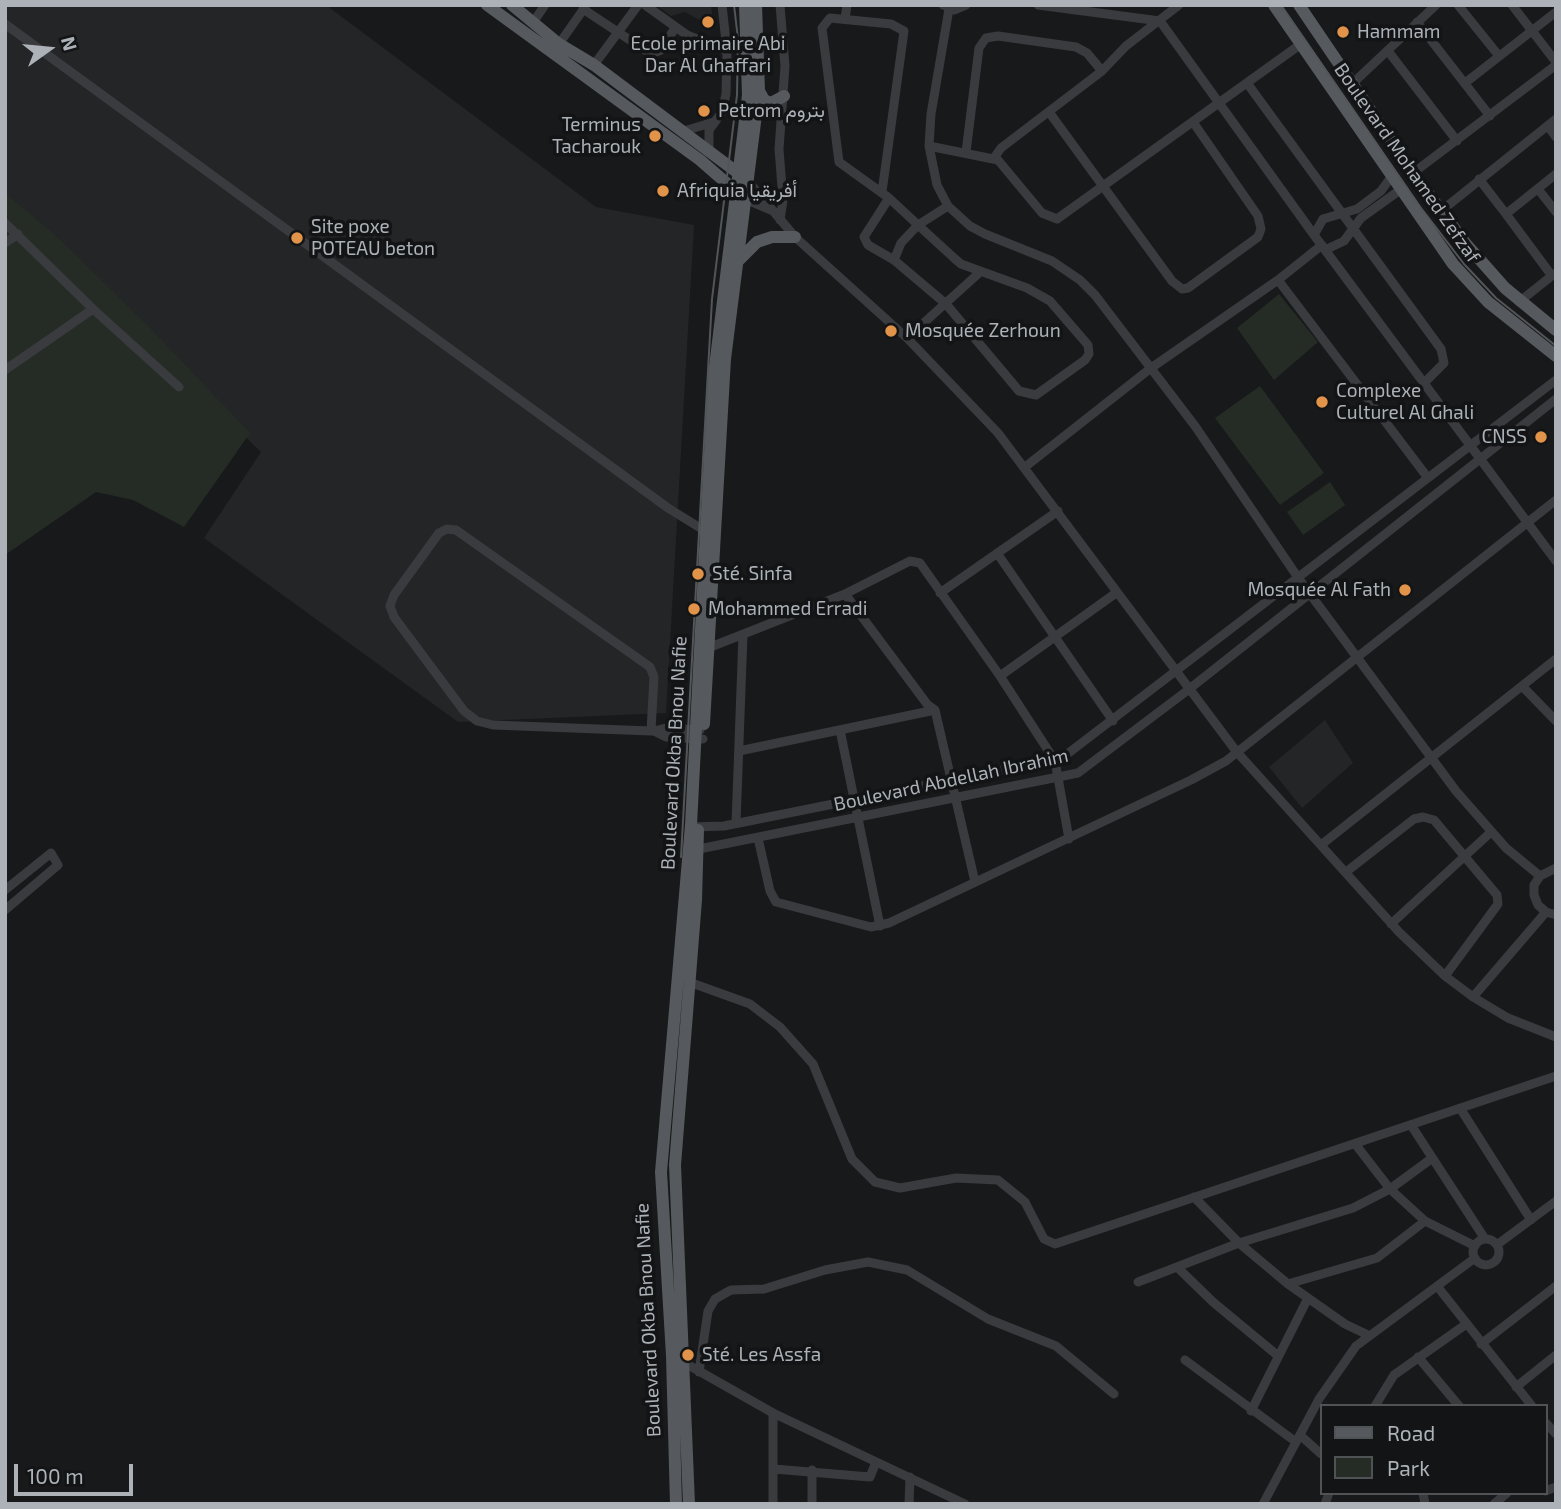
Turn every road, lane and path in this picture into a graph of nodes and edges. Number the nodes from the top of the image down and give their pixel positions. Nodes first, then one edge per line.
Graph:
1 (487, 5) edge
2 (512, 5) edge
3 (545, 5) edge
4 (638, 5) edge
5 (645, 5) edge
6 (722, 5) edge
7 (745, 5) edge
8 (756, 5) edge
9 (780, 5) edge
10 (847, 5) edge
11 (966, 5) edge
12 (1038, 5) edge
13 (1179, 5) edge
14 (1274, 5) edge
15 (1299, 5) edge
16 (1436, 5) edge
17 (1458, 5) edge
18 (1512, 5) edge
19 (585, 7) edge
20 (946, 7) edge
21 (1556, 12) edge
22 (845, 19) junction
23 (534, 21) junction
24 (1160, 21) junction
25 (1418, 23) junction
26 (5, 24) edge
27 (675, 28) junction
28 (1531, 30) junction
29 (620, 32) junction
30 (559, 44) junction
31 (1301, 44) junction
32 (727, 51) junction
33 (1388, 51) junction
34 (1499, 56) junction
35 (1556, 64) edge
36 (594, 65) junction
37 (1102, 71) junction
38 (1247, 83) junction
39 (1353, 83) junction
40 (1465, 83) junction
41 (759, 91) junction
42 (784, 96) junction
43 (1221, 102) junction
44 (1049, 112) junction
45 (1490, 116) junction
46 (716, 122) junction
47 (1193, 122) junction
48 (1552, 123) edge
49 (684, 131) junction
50 (1556, 137) edge
51 (1457, 141) junction
52 (929, 146) junction
53 (709, 150) junction
54 (965, 152) junction
55 (994, 158) junction
56 (1413, 173) junction
57 (1556, 174) edge
58 (743, 177) junction
59 (1391, 177) junction
60 (1479, 179) junction
61 (1102, 187) junction
62 (1538, 189) junction
63 (1400, 190) junction
64 (741, 195) junction
65 (886, 195) junction
66 (948, 206) junction
67 (771, 210) junction
68 (1441, 212) junction
69 (1556, 212) edge
70 (1344, 213) junction
71 (1506, 214) junction
72 (780, 220) junction
73 (5, 223) edge
74 (918, 225) junction
75 (1354, 226) junction
76 (18, 234) junction
77 (1314, 235) junction
78 (795, 237) junction
79 (5, 243) edge
80 (1324, 248) junction
81 (894, 260) junction
82 (736, 264) junction
83 (979, 273) junction
84 (1554, 274) edge
85 (1278, 280) junction
86 (1519, 302) junction
87 (946, 304) junction
88 (93, 309) junction
89 (1556, 330) edge
90 (907, 338) junction
91 (1556, 356) edge
92 (1151, 368) junction
93 (5, 370) edge
94 (1556, 380) edge
95 (1424, 383) junction
96 (179, 387) dead end
97 (1556, 399) edge
98 (1469, 445) junction
99 (1480, 461) junction
100 (1025, 467) junction
101 (1428, 478) junction
102 (1556, 500) edge
103 (1058, 511) junction
104 (1527, 522) junction
105 (709, 533) junction
106 (997, 553) junction
107 (1556, 561) edge
108 (1299, 579) junction
109 (940, 593) junction
110 (1116, 593) junction
111 (845, 594) junction
112 (1311, 594) junction
113 (743, 635) junction
114 (1055, 637) junction
115 (708, 648) junction
116 (1356, 657) junction
117 (1556, 659) edge
118 (1175, 673) junction
119 (1000, 676) junction
120 (1522, 686) junction
121 (1188, 690) junction
122 (935, 710) junction
123 (1113, 721) junction
124 (1556, 721) edge
125 (840, 730) junction
126 (652, 731) junction
127 (699, 734) junction
128 (739, 751) junction
129 (1236, 751) junction
130 (1431, 758) junction
131 (1055, 761) junction
132 (1059, 778) junction
133 (951, 781) junction
134 (956, 799) junction
135 (855, 800) junction
136 (858, 818) junction
137 (736, 823) junction
138 (694, 828) junction
139 (1491, 832) junction
140 (758, 838) junction
141 (1069, 839) junction
142 (1321, 845) junction
143 (693, 850) junction
144 (1464, 858) junction
145 (1556, 868) edge
146 (1346, 872) junction
147 (1540, 876) junction
148 (975, 882) junction
149 (5, 890) edge
150 (5, 910) edge
151 (1551, 914) edge
152 (1391, 924) junction
153 (880, 926) junction
154 (1445, 976) junction
155 (689, 982) junction
156 (1473, 997) junction
157 (1556, 1037) edge
158 (1556, 1076) edge
159 (1460, 1108) junction
160 (1412, 1125) junction
161 (1356, 1144) junction
162 (1432, 1159) junction
163 (1390, 1189) junction
164 (1194, 1196) junction
165 (1556, 1201) edge
166 (1531, 1220) junction
167 (1425, 1221) junction
168 (1485, 1239) junction
169 (1239, 1243) junction
170 (1498, 1244) junction
171 (1475, 1246) junction
172 (1475, 1258) junction
173 (1177, 1267) junction
174 (1138, 1282) dead end
175 (1288, 1284) junction
176 (1437, 1286) junction
177 (1556, 1286) edge
178 (1308, 1298) junction
179 (1465, 1325) junction
180 (1368, 1335) junction
181 (1481, 1344) junction
182 (1277, 1355) junction
183 (1556, 1355) edge
184 (1418, 1357) junction
185 (1185, 1360) dead end
186 (683, 1362) junction
187 (699, 1372) junction
188 (1516, 1387) junction
189 (1114, 1394) dead end
190 (1376, 1404) edge
191 (1457, 1404) edge
192 (1530, 1404) edge
193 (1251, 1411) junction
194 (773, 1413) junction
195 (1298, 1438) junction
196 (1320, 1453) edge
197 (876, 1462) junction
198 (774, 1469) junction
199 (812, 1470) junction
200 (910, 1477) junction
201 (682, 1500) edge
202 (773, 1504) edge
203 (813, 1504) edge
204 (909, 1504) edge
205 (965, 1504) edge
206 (1263, 1504) edge

1 - 64 main road
2 - 23 main road
3 - 23 street
4 - 29 street
5 - 27 street
6 - 32 street
7 - 58 main road, Boulevard Okba Bnou Nafie
8 - 41 main road, Boulevard Okba Bnou Nafie
9 - 42 street
10 - 22 street
11 - 20 street
12 - 24 street
13 - 24 street
14 - 31 main road, Boulevard Mohamed Zefzaf
15 - 39 main road, Boulevard Mohamed Zefzaf
16 - 25 street
17 - 34 street
18 - 28 street
19 - 29 street
19 - 30 street
20 - 52 street
21 - 28 street
22 - 65 street
22 - 65 street
23 - 30 main road
24 - 37 street
24 - 43 street
25 - 33 street
25 - 40 street
26 - 105 street
27 - 29 street
27 - 32 street
28 - 34 street
28 - 35 street
29 - 36 street
30 - 36 main road
31 - 38 street
31 - 59 main road, Boulevard Mohamed Zefzaf
32 - 46 street
33 - 39 street
33 - 51 street
34 - 40 street
35 - 45 street
36 - 49 main road
37 - 44 street
37 - 54 street
38 - 43 street
38 - 70 street
39 - 56 main road, Boulevard Mohamed Zefzaf
40 - 45 street
41 - 42 main road
41 - 58 main road, Boulevard Okba Bnou Nafie
42 - 72 street
43 - 47 street
43 - 77 street
44 - 55 street
44 - 61 street
45 - 51 street
46 - 49 street
46 - 53 street
47 - 61 street
47 - 61 street
48 - 50 street
48 - 60 street
49 - 53 main road
51 - 56 street
52 - 54 street
52 - 66 street
53 - 58 main road
54 - 55 street
55 - 61 street
56 - 68 main road, Boulevard Mohamed Zefzaf
57 - 62 street
58 - 64 main road, Boulevard Okba Bnou Nafie
58 - 67 street
59 - 63 main road, Boulevard Mohamed Zefzaf
59 - 70 street
60 - 68 street
60 - 71 street
62 - 69 street
62 - 71 street
63 - 75 street
63 - 91 main road, Boulevard Mohamed Zefzaf
64 - 67 street
64 - 82 main road, Boulevard Okba Bnou Nafie
64 - 105 main road, Boulevard Okba Bnou Nafie
65 - 74 street
65 - 81 street
66 - 74 street
66 - 92 street
67 - 72 street
68 - 86 main road, Boulevard Mohamed Zefzaf
70 - 75 street
70 - 77 street
71 - 84 street
72 - 78 street
73 - 76 street
74 - 81 street
74 - 83 street
75 - 80 street
75 - 95 street
76 - 79 street
76 - 88 street
77 - 80 street
78 - 82 main road
78 - 90 street
80 - 85 street
80 - 95 street
81 - 87 street
82 - 105 main road, Boulevard Okba Bnou Nafie
83 - 87 street
83 - 87 street
84 - 86 street
85 - 92 street
85 - 101 street
86 - 89 main road, Boulevard Mohamed Zefzaf
87 - 90 street
88 - 93 street
88 - 96 street
90 - 100 street
92 - 100 street
92 - 108 street
94 - 98 street, Boulevard Abdellah Ibrahim
95 - 98 street
97 - 99 street, Boulevard Abdellah Ibrahim
98 - 99 street
98 - 101 street, Boulevard Abdellah Ibrahim
99 - 104 street
99 - 112 street, Boulevard Abdellah Ibrahim
100 - 103 street
101 - 108 street, Boulevard Abdellah Ibrahim
102 - 104 street
103 - 106 street
103 - 110 street
104 - 107 street
104 - 116 street
105 - 115 main road, Boulevard Okba Bnou Nafie
105 - 127 main road, Boulevard Okba Bnou Nafie
106 - 109 street
106 - 114 street
108 - 112 street
108 - 118 street, Boulevard Abdellah Ibrahim
109 - 111 street
109 - 119 street
110 - 114 street
110 - 118 street
111 - 113 street
111 - 122 street
112 - 116 street
112 - 121 street, Boulevard Abdellah Ibrahim
113 - 115 street
113 - 128 street
114 - 119 street
114 - 123 street
115 - 127 main road, Boulevard Okba Bnou Nafie
116 - 129 street
116 - 130 street
117 - 120 street
118 - 121 street
118 - 123 street, Boulevard Abdellah Ibrahim
119 - 131 street
120 - 124 street
120 - 130 street
121 - 129 street
121 - 132 street, Boulevard Abdellah Ibrahim
122 - 125 street
122 - 133 street
123 - 131 street, Boulevard Abdellah Ibrahim
125 - 128 street
125 - 135 street
126 - 126 street
126 - 127 street
127 - 138 main road, Boulevard Okba Bnou Nafie
128 - 137 street
129 - 141 street
129 - 142 street
130 - 139 street
130 - 142 street
131 - 132 street
131 - 133 street, Boulevard Abdellah Ibrahim
132 - 134 street, Boulevard Abdellah Ibrahim
132 - 141 street
133 - 134 street
133 - 135 street, Boulevard Abdellah Ibrahim
134 - 136 street, Boulevard Abdellah Ibrahim
134 - 148 street
135 - 136 street
135 - 137 street, Boulevard Abdellah Ibrahim
136 - 140 street, Boulevard Abdellah Ibrahim
136 - 153 street
137 - 138 street, Boulevard Abdellah Ibrahim
138 - 143 main road, Boulevard Okba Bnou Nafie
139 - 144 street
139 - 147 street
140 - 143 street, Boulevard Abdellah Ibrahim
140 - 153 street
141 - 148 street
142 - 146 street
143 - 155 main road, Boulevard Okba Bnou Nafie
143 - 201 main road, Boulevard Okba Bnou Nafie
144 - 146 street
144 - 152 street
144 - 154 street
145 - 147 street
146 - 152 street
147 - 151 street
148 - 153 street
149 - 150 street
151 - 156 street
152 - 154 street
154 - 156 street
155 - 164 street
155 - 186 main road, Boulevard Okba Bnou Nafie
156 - 157 street
158 - 159 street
159 - 160 street
159 - 166 street
160 - 161 street
160 - 162 street
161 - 163 street
161 - 164 street
162 - 163 street
162 - 168 street
163 - 167 street
163 - 169 street
164 - 169 street
165 - 166 street
166 - 170 street
167 - 171 street
167 - 175 street
168 - 170 street
168 - 171 street
169 - 173 street
169 - 175 street
170 - 172 street
171 - 172 street
172 - 176 street
173 - 174 street
173 - 182 street
175 - 178 street
176 - 179 street
176 - 180 street
177 - 181 street
178 - 180 street
178 - 182 street
179 - 181 street
179 - 184 street
180 - 195 street
181 - 188 street
182 - 193 street
183 - 188 street
184 - 190 street
184 - 191 street
185 - 193 street
186 - 187 street
186 - 201 main road, Boulevard Okba Bnou Nafie
187 - 189 street
187 - 194 street
188 - 192 street
193 - 195 street
194 - 197 street
194 - 198 street
195 - 196 street
195 - 206 street
197 - 199 street
197 - 200 street
198 - 199 street
198 - 202 street
199 - 203 street
200 - 204 street
200 - 205 street

